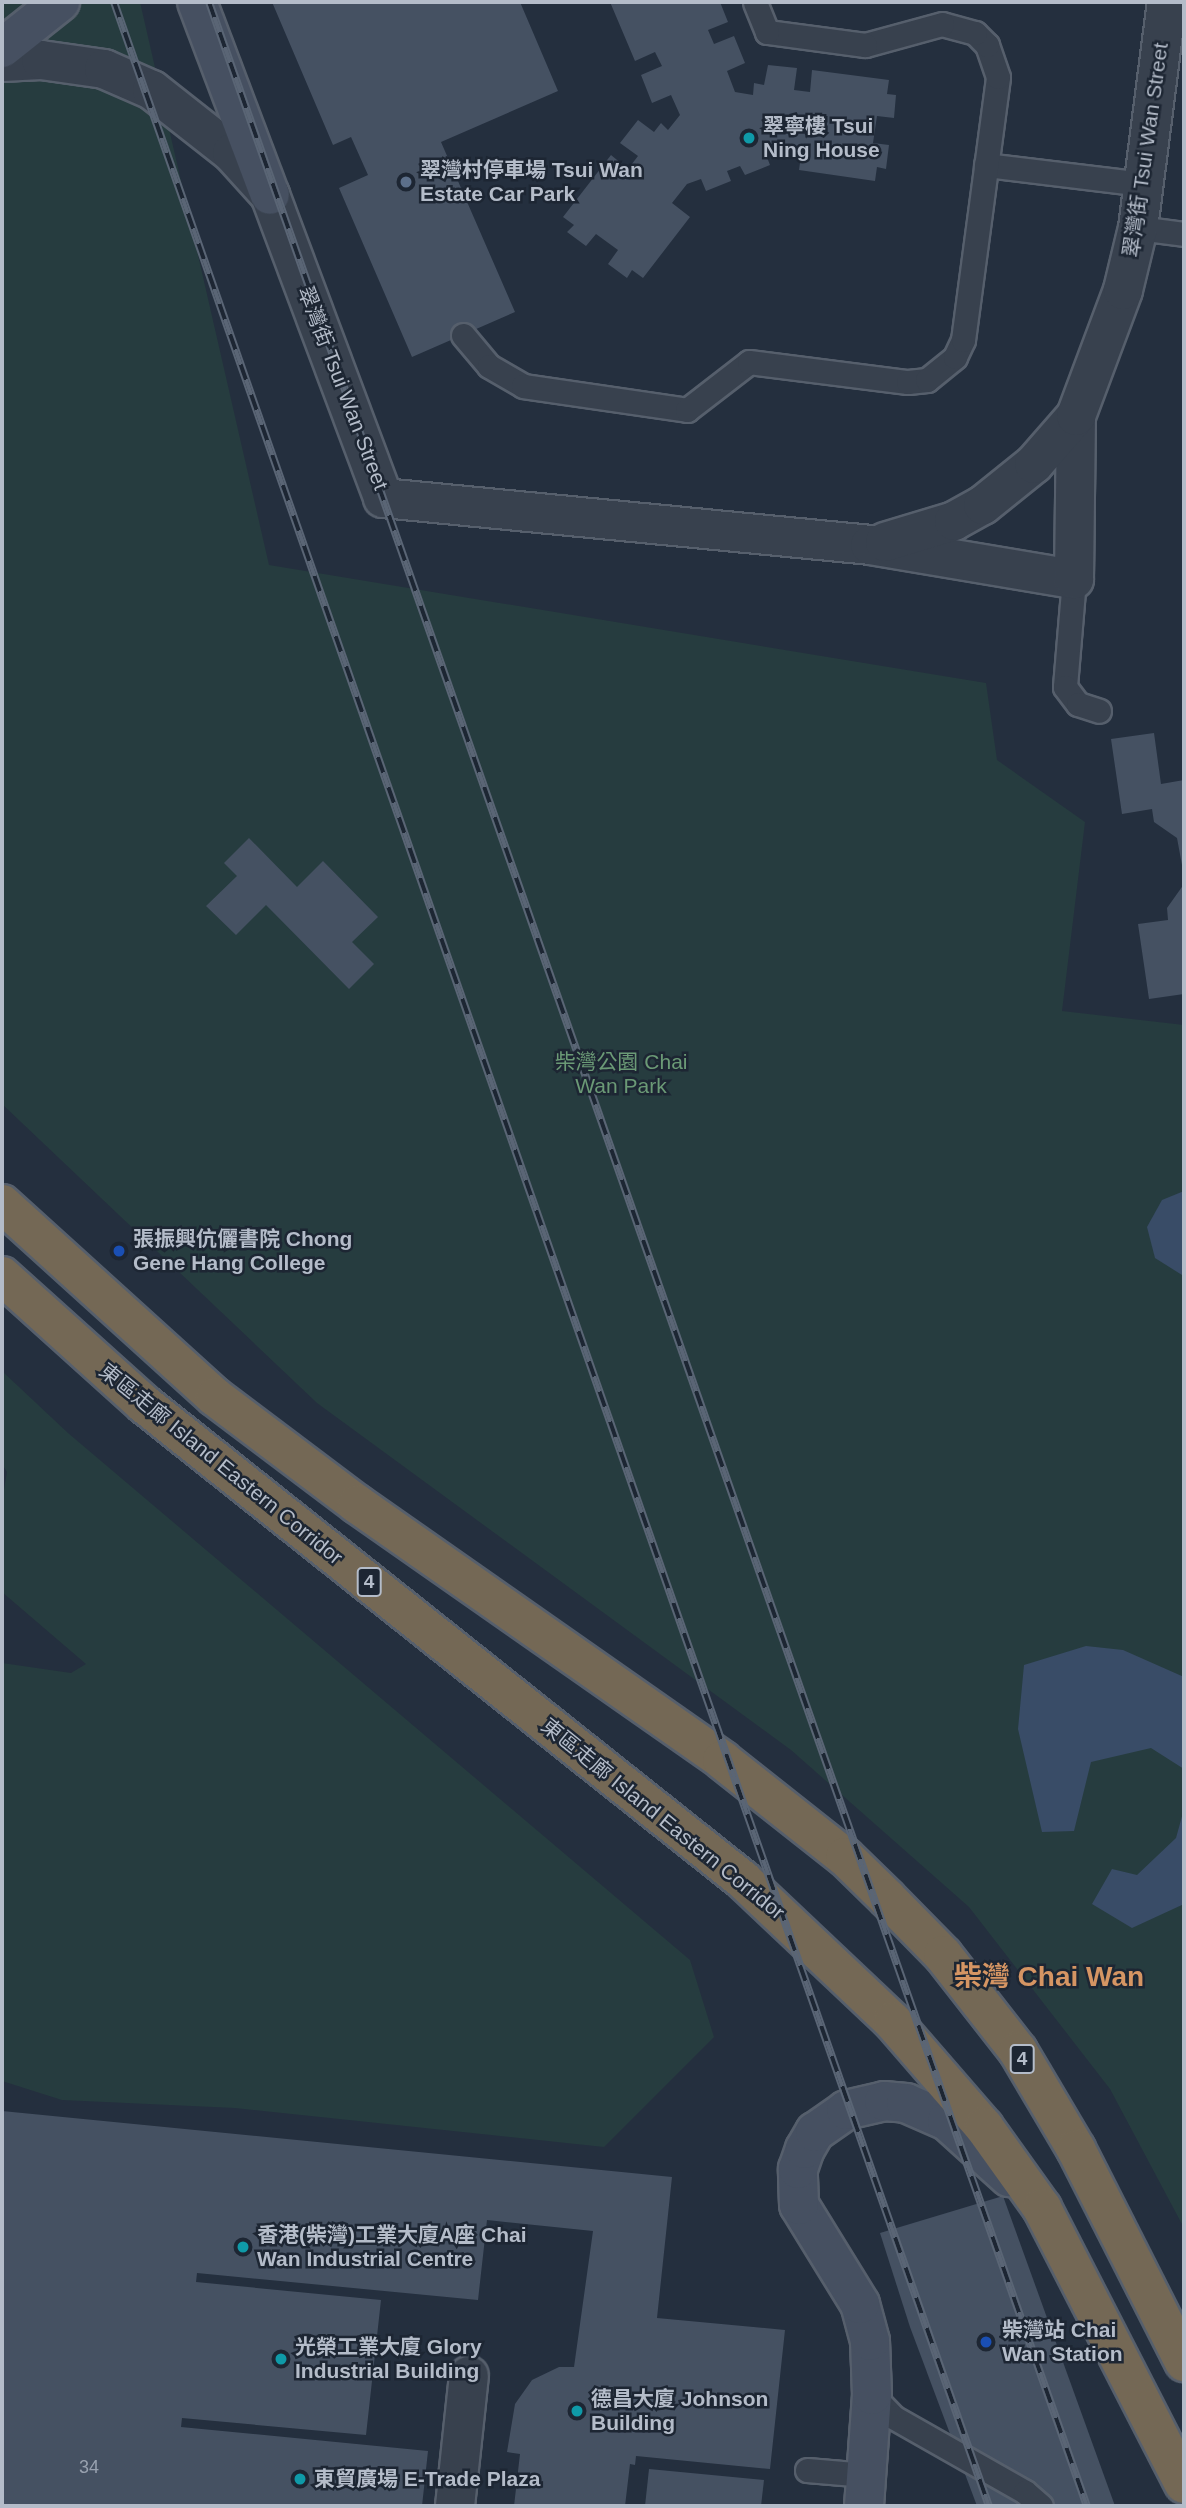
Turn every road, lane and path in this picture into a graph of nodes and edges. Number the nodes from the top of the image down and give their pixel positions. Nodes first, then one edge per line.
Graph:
1 (60, 2) edge
2 (197, 2) edge
3 (754, 2) edge
4 (1167, 2) edge
5 (2, 48) edge
6 (2, 62) edge
7 (986, 165) junction
8 (1144, 184) junction
9 (270, 195) junction
10 (1138, 228) junction
11 (1184, 234) edge
12 (463, 335) dead end
13 (1076, 416) junction
14 (1010, 485) junction
15 (1074, 524) junction
16 (870, 545) junction
17 (1074, 579) junction
18 (1099, 711) dead end
19 (2, 1204) edge
20 (2, 1276) edge
21 (1042, 2208) junction
22 (1184, 2362) edge
23 (469, 2375) dead end
24 (872, 2395) junction
25 (807, 2470) dead end
26 (1184, 2484) edge
27 (866, 2496) edge
28 (455, 2506) edge
29 (1041, 2506) edge

1 - 5 street
2 - 9 street
3 - 7 lane
4 - 8 street, 翠灣街 Tsui Wan Street
6 - 9 street, 翠灣街 Tsui Wan Street
7 - 8 lane
7 - 12 lane
8 - 10 street, 翠灣街 Tsui Wan Street
9 - 16 street, 翠灣街 Tsui Wan Street
10 - 11 lane
10 - 13 street, 翠灣街 Tsui Wan Street
13 - 14 street, 翠灣街 Tsui Wan Street
13 - 15 street, 翠灣街 Tsui Wan Street
14 - 15 street, 翠灣街 Tsui Wan Street
14 - 16 street, 翠灣街 Tsui Wan Street
15 - 17 street, 翠灣街 Tsui Wan Street
16 - 17 street, 翠灣街 Tsui Wan Street
17 - 18 lane
19 - 22 highway, 4
20 - 21 highway, 東區走廊 Island Eastern Corridor / 4
21 - 24 street
21 - 26 highway, 東區走廊 Island Eastern Corridor / 4
23 - 28 street
24 - 27 street
24 - 29 lane
25 - 27 lane

